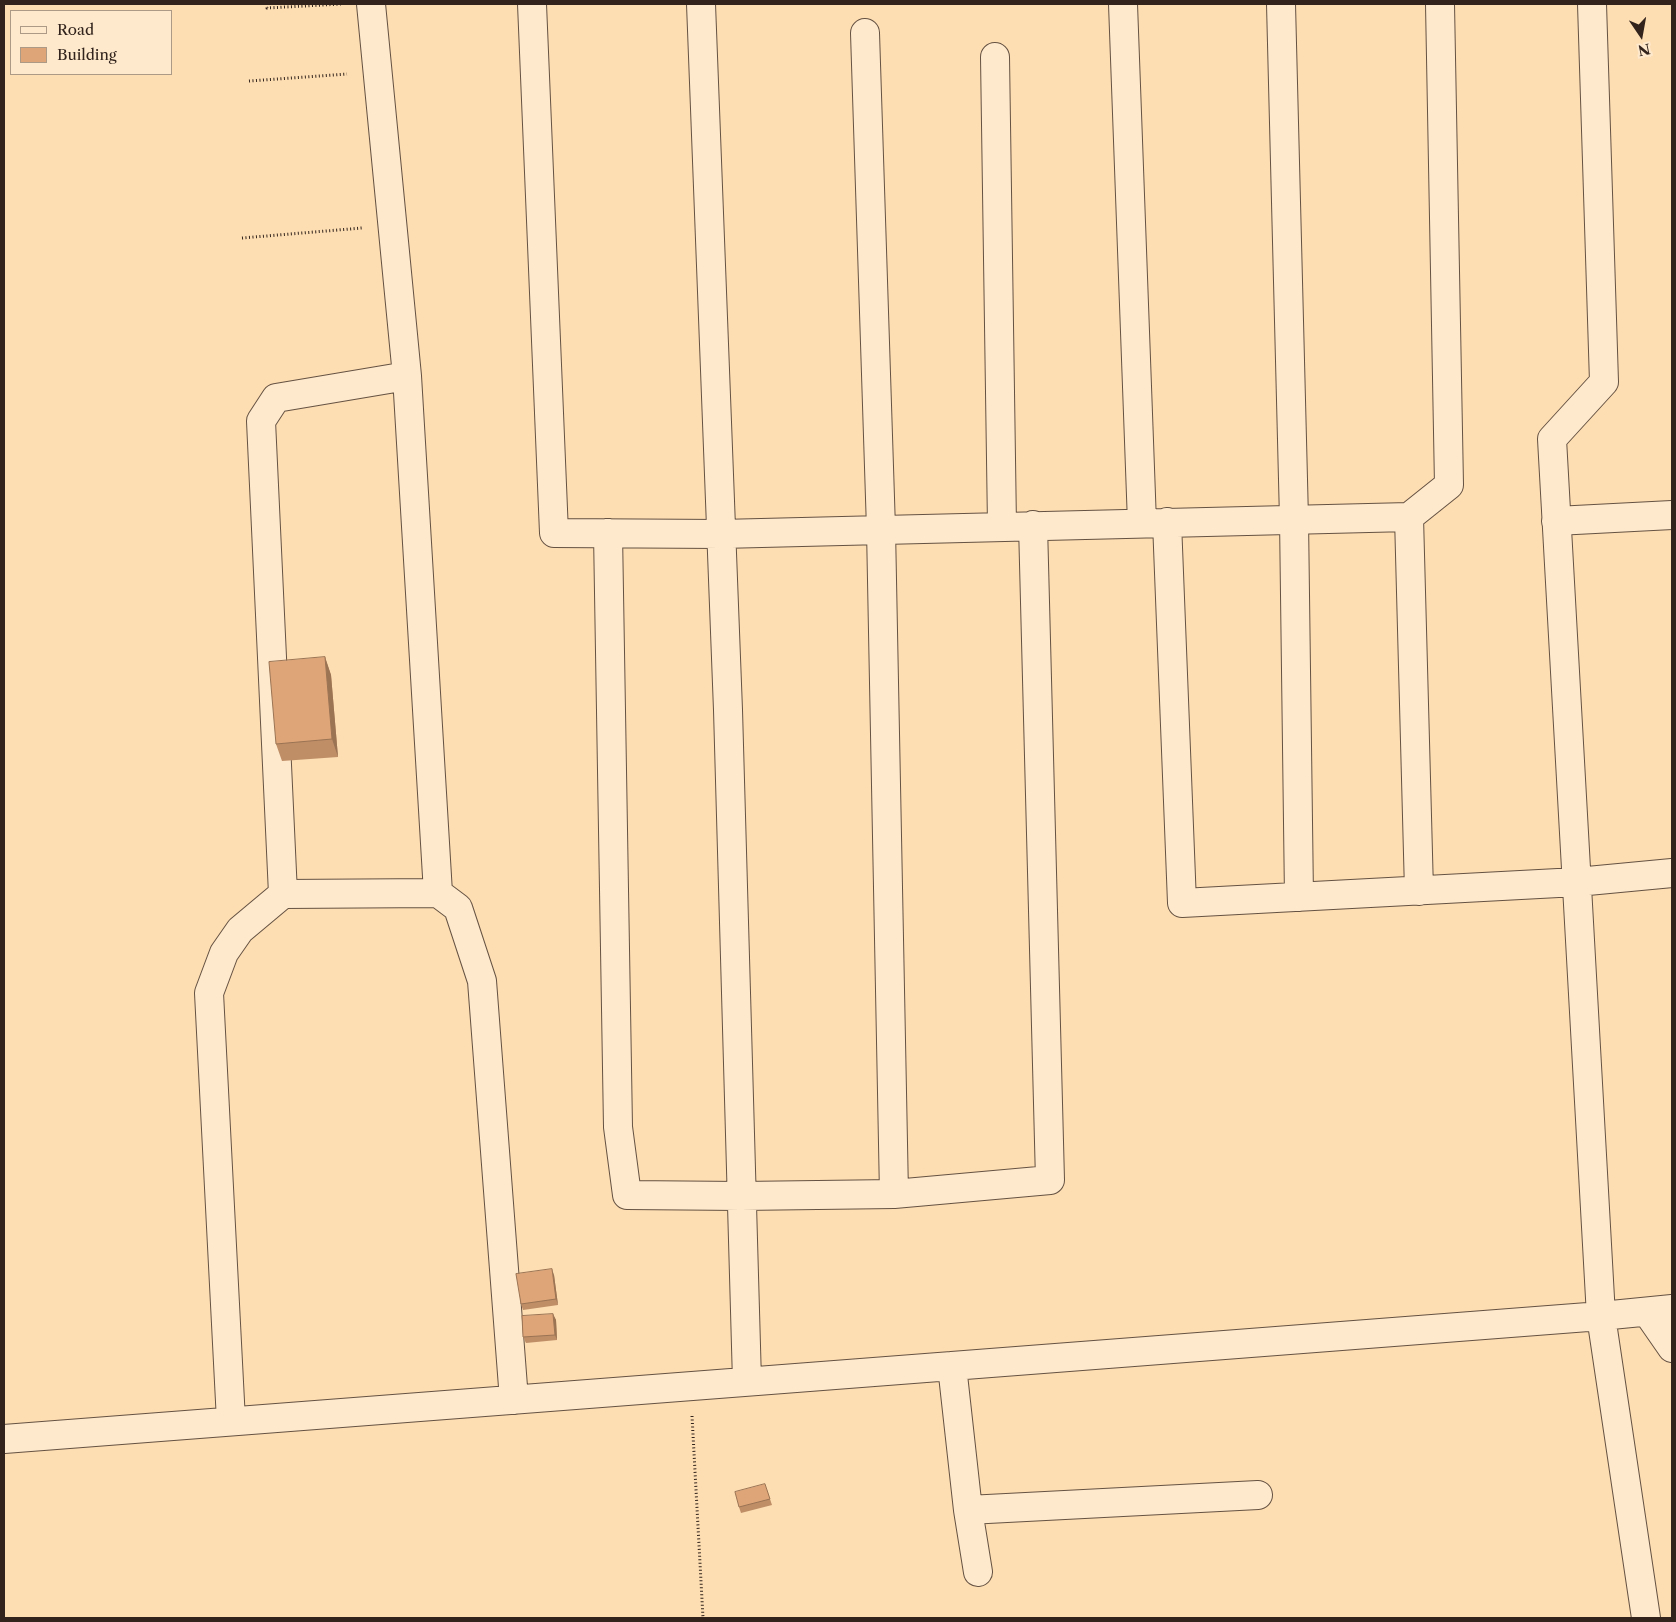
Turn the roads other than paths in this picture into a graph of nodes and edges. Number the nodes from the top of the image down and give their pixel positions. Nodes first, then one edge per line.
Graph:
1 (371, 4) edge
2 (532, 4) edge
3 (701, 4) edge
4 (1123, 4) edge
5 (1281, 4) edge
6 (1440, 4) edge
7 (1592, 4) edge
8 (865, 33) dead end
9 (995, 57) dead end
10 (407, 376) junction
11 (1672, 515) edge
12 (1409, 517) junction
13 (1294, 519) junction
14 (1556, 521) junction
15 (1155, 522) junction
16 (1002, 526) junction
17 (1033, 526) junction
18 (881, 529) junction
19 (608, 533) junction
20 (721, 534) junction
21 (1672, 873) edge
22 (1577, 882) junction
23 (1419, 891) junction
24 (438, 893) junction
25 (282, 894) junction
26 (1299, 897) junction
27 (894, 1194) junction
28 (741, 1196) junction
29 (1660, 1310) edge
30 (1601, 1316) junction
31 (1672, 1348) edge
32 (952, 1366) junction
33 (746, 1382) junction
34 (514, 1400) junction
35 (231, 1421) junction
36 (4, 1439) edge
37 (1258, 1495) dead end
38 (968, 1510) junction
39 (978, 1572) dead end
40 (1646, 1618) edge

1 - 10 street
2 - 19 street
3 - 20 street
4 - 15 street
5 - 13 street
6 - 12 street
7 - 14 street
8 - 18 street
9 - 16 street
10 - 24 street
10 - 25 street
11 - 14 street
12 - 13 street
12 - 23 street
13 - 15 street
13 - 26 street
14 - 22 street
15 - 17 street
15 - 26 street
16 - 17 street
16 - 18 street
17 - 27 street
18 - 20 street
18 - 27 street
19 - 20 street
19 - 28 street
20 - 28 street
21 - 22 street
22 - 23 street
22 - 30 street
23 - 26 street
24 - 25 street
24 - 34 street
25 - 35 street
27 - 28 street
28 - 33 street
29 - 30 street
29 - 31 street
30 - 32 street
30 - 40 street
32 - 33 street
32 - 38 street
33 - 34 street
34 - 35 street
35 - 36 street
37 - 38 street
38 - 39 street

